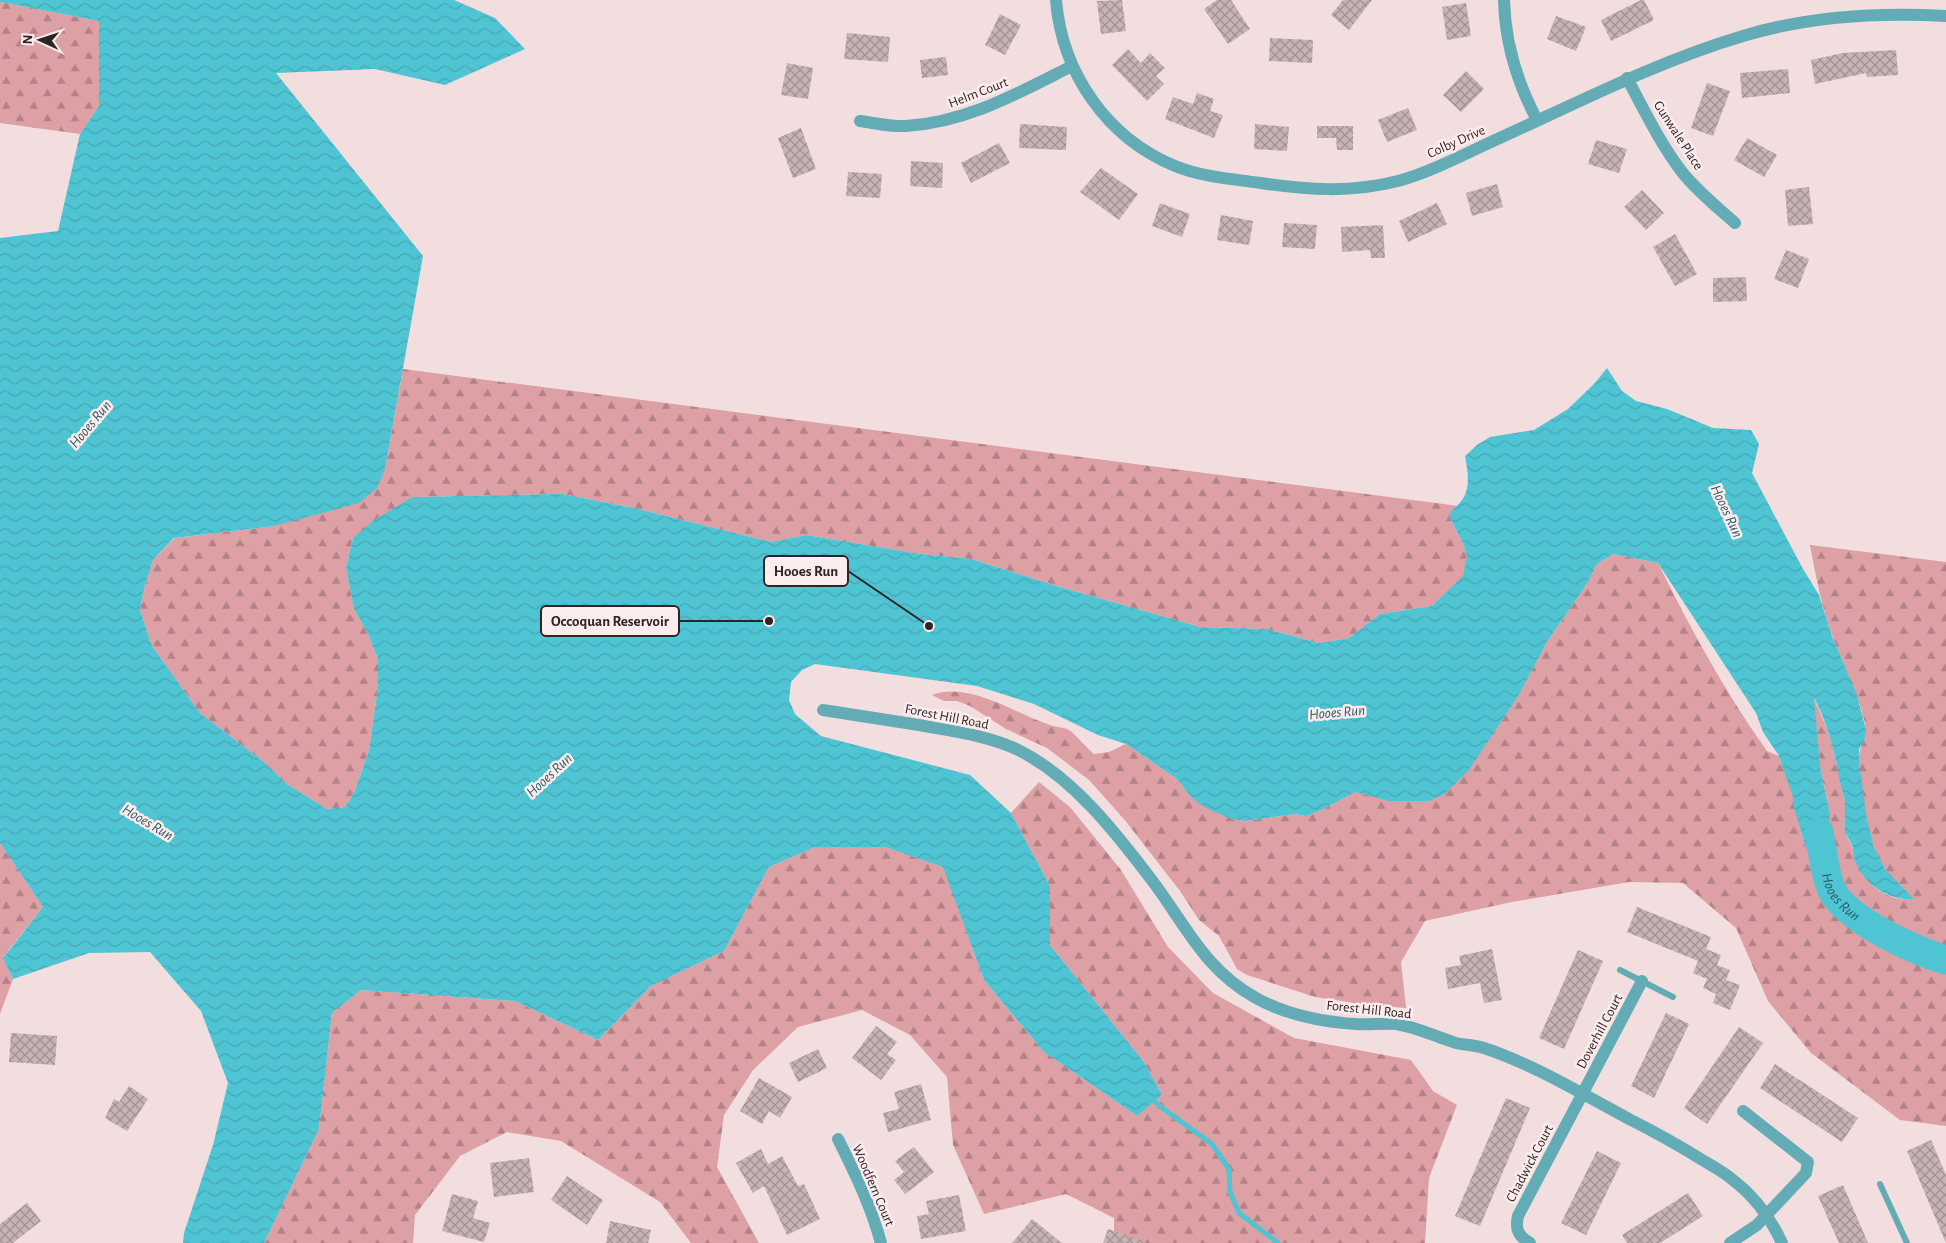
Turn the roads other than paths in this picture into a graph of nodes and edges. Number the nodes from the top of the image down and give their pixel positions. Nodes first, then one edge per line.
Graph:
1 (1056, 0) edge
2 (1504, 0) edge
3 (1946, 16) edge
4 (1072, 66) junction
5 (1627, 78) junction
6 (1537, 120) junction
7 (860, 121) dead end
8 (1735, 223) dead end
9 (823, 710) dead end
10 (1620, 970) dead end
11 (1642, 981) junction
12 (1672, 997) dead end
13 (1582, 1094) junction
14 (1743, 1111) dead end
15 (838, 1139) dead end
16 (1880, 1184) dead end
17 (1767, 1215) junction
18 (881, 1243) edge
19 (1530, 1243) edge
20 (1730, 1243) edge
21 (1782, 1243) edge
22 (1907, 1243) edge

1 - 4 street, Colby Drive
2 - 6 street
3 - 5 street, Colby Drive
4 - 6 street, Colby Drive
4 - 7 street, Helm Court
5 - 6 street, Colby Drive
5 - 8 street, Gunwale Place
9 - 13 street, Forest Hill Road
10 - 11 lane
11 - 12 lane
11 - 13 street, Doverhill Court
13 - 17 street, Forest Hill Road
13 - 19 street, Chadwick Court
14 - 17 street
15 - 18 street, Woodfern Court
16 - 22 lane
17 - 20 street
17 - 21 street, Forest Hill Road

